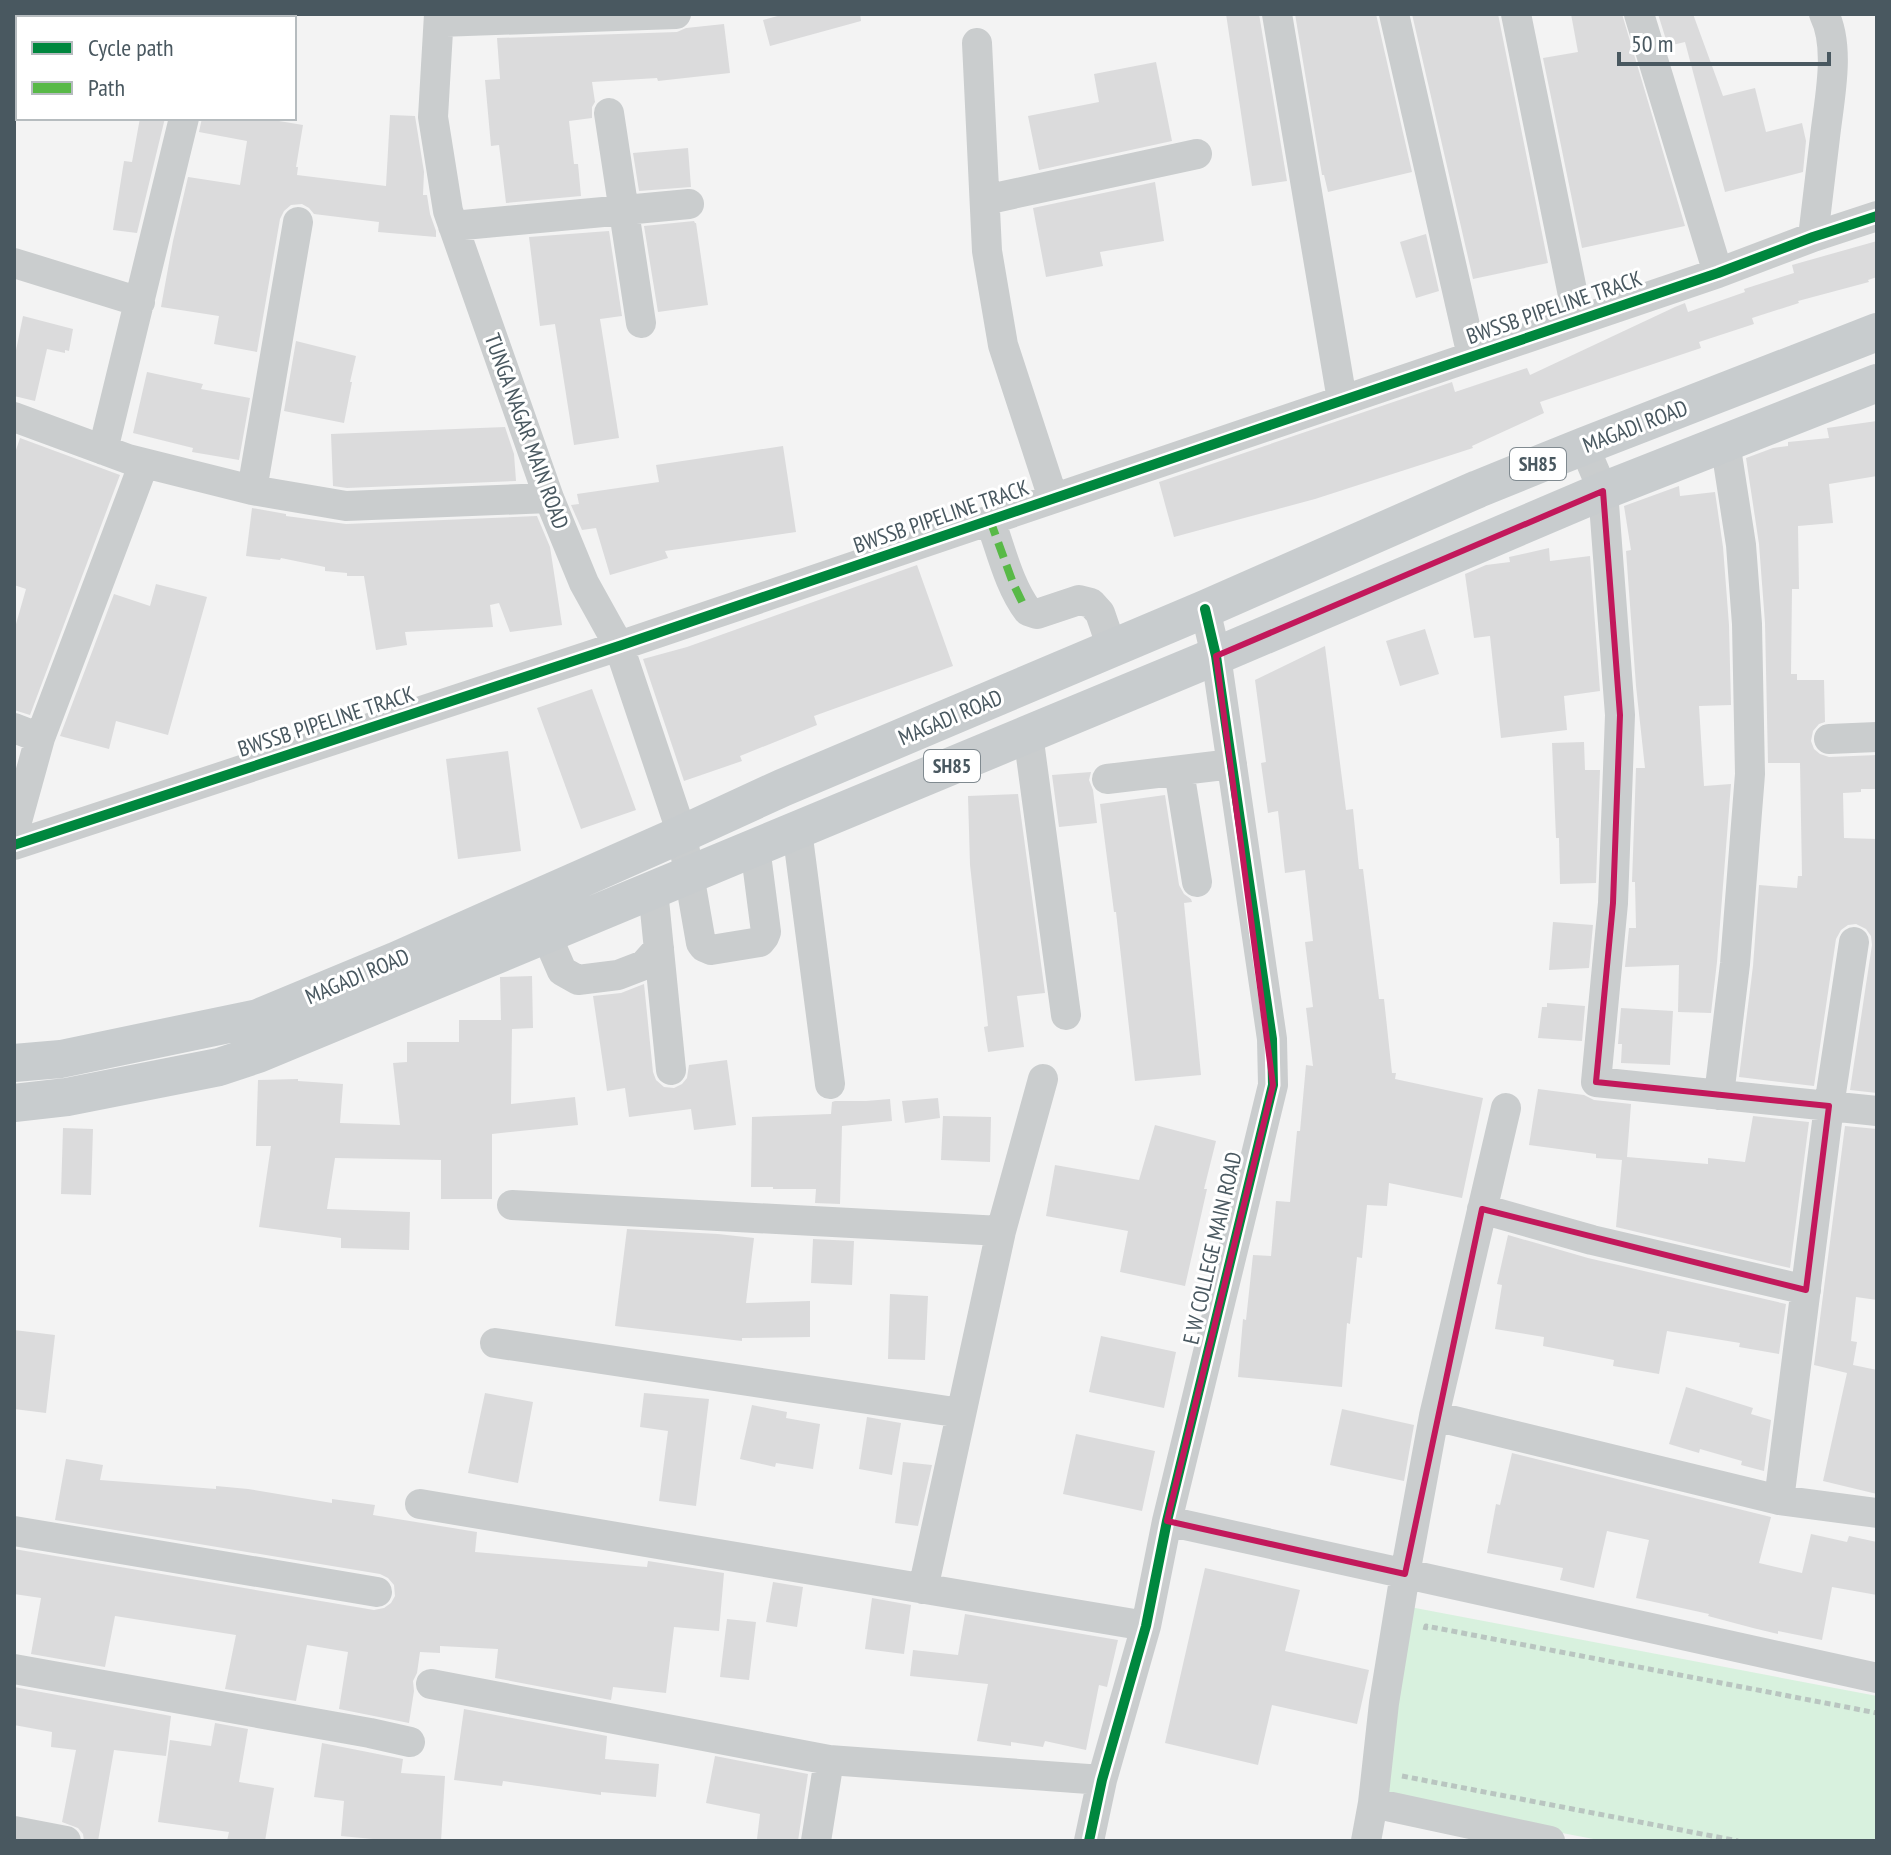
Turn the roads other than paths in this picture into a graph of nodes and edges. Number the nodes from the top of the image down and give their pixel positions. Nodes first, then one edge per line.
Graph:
1 (676, 14) edge
2 (1277, 14) edge
3 (1394, 14) edge
4 (1516, 14) edge
5 (1639, 14) edge
6 (1833, 17) edge
7 (439, 18) edge
8 (977, 43) dead end
9 (609, 113) dead end
10 (184, 120) edge
11 (1197, 154) dead end
12 (985, 200) junction
13 (689, 204) dead end
14 (624, 210) junction
15 (1877, 216) edge
16 (298, 222) dead end
17 (453, 226) junction
18 (1813, 237) junction
19 (14, 263) edge
20 (1718, 273) junction
21 (140, 302) junction
22 (1578, 320) junction
23 (641, 323) dead end
24 (1877, 332) edge
25 (1472, 356) junction
26 (1877, 383) edge
27 (1342, 400) junction
28 (14, 417) edge
29 (1725, 442) junction
30 (1584, 446) junction
31 (103, 450) junction
32 (144, 463) junction
33 (252, 490) junction
34 (1603, 491) junction
35 (549, 498) junction
36 (1053, 498) junction
37 (990, 520) junction
38 (1205, 609) junction
39 (619, 646) junction
40 (1112, 648) junction
41 (1216, 656) junction
42 (27, 733) edge
43 (1028, 734) junction
44 (1877, 737) edge
45 (1829, 739) dead end
46 (1232, 764) junction
47 (1179, 771) junction
48 (1107, 779) dead end
49 (797, 830) junction
50 (14, 832) edge
51 (682, 834) junction
52 (14, 845) edge
53 (755, 847) junction
54 (689, 874) junction
55 (1197, 882) dead end
56 (653, 890) junction
57 (546, 934) junction
58 (1854, 942) dead end
59 (659, 948) junction
60 (1066, 1015) dead end
61 (14, 1063) edge
62 (671, 1070) dead end
63 (1043, 1079) dead end
64 (830, 1084) dead end
65 (1719, 1095) junction
66 (14, 1103) edge
67 (1829, 1106) junction
68 (1506, 1108) dead end
69 (1877, 1111) edge
70 (512, 1205) dead end
71 (1482, 1209) junction
72 (1001, 1231) junction
73 (1806, 1290) junction
74 (495, 1343) dead end
75 (961, 1413) junction
76 (1434, 1416) junction
77 (1779, 1500) junction
78 (420, 1504) dead end
79 (1877, 1513) edge
80 (1167, 1521) junction
81 (14, 1531) edge
82 (1405, 1574) junction
83 (923, 1589) junction
84 (377, 1592) dead end
85 (1146, 1626) junction
86 (14, 1669) edge
87 (1877, 1678) edge
88 (431, 1684) dead end
89 (410, 1742) dead end
90 (829, 1760) junction
91 (1102, 1780) junction
92 (1373, 1803) junction
93 (14, 1831) edge
94 (66, 1841) edge
95 (816, 1841) edge
96 (1089, 1841) edge
97 (1366, 1841) edge
98 (1550, 1841) edge

1 - 7 street
2 - 27 street
3 - 25 street
4 - 22 street
5 - 20 street
6 - 18 street
7 - 17 street, TUNGA NAGAR MAIN ROAD
8 - 12 street
9 - 14 street
10 - 21 street
11 - 12 street
12 - 36 street
13 - 14 street
14 - 17 street
14 - 23 street
15 - 18 street, BWSSB PIPELINE TRACK
16 - 33 street
17 - 35 street, TUNGA NAGAR MAIN ROAD
18 - 20 street, BWSSB PIPELINE TRACK
19 - 21 street
20 - 22 street, BWSSB PIPELINE TRACK
21 - 31 street
22 - 25 street, BWSSB PIPELINE TRACK
24 - 30 main road, MAGADI ROAD / SH85
25 - 27 street, BWSSB PIPELINE TRACK
26 - 29 main road, MAGADI ROAD / SH85
27 - 36 street, BWSSB PIPELINE TRACK
28 - 31 street
29 - 34 main road, MAGADI ROAD / SH85
29 - 65 street
30 - 34 street
30 - 38 main road, MAGADI ROAD / SH85
31 - 32 street
32 - 33 street
32 - 42 street
33 - 35 street
34 - 41 main road, MAGADI ROAD / SH85
34 - 65 street
35 - 39 street, TUNGA NAGAR MAIN ROAD
36 - 37 street, BWSSB PIPELINE TRACK
37 - 39 street, BWSSB PIPELINE TRACK
37 - 40 street
38 - 40 main road, MAGADI ROAD / SH85
38 - 41 street, E W COLLEGE MAIN ROAD
39 - 51 street, TUNGA NAGAR MAIN ROAD
39 - 52 street, BWSSB PIPELINE TRACK
40 - 51 main road, MAGADI ROAD / SH85
41 - 43 main road, MAGADI ROAD / SH85
41 - 46 street, E W COLLEGE MAIN ROAD
42 - 50 street
43 - 49 main road, MAGADI ROAD / SH85
43 - 60 street
44 - 45 street
46 - 47 street
46 - 80 street, E W COLLEGE MAIN ROAD
47 - 48 street
47 - 55 street
49 - 53 main road, MAGADI ROAD / SH85
49 - 64 street
51 - 54 street, TUNGA NAGAR MAIN ROAD
51 - 61 main road, MAGADI ROAD / SH85
53 - 54 main road, MAGADI ROAD / SH85
53 - 54 street, TUNGA NAGAR MAIN ROAD
54 - 56 main road, MAGADI ROAD / SH85
56 - 57 main road, MAGADI ROAD / SH85
56 - 59 street
57 - 59 street
57 - 66 main road, MAGADI ROAD / SH85
58 - 67 street
59 - 62 street
63 - 72 street
65 - 67 street
67 - 69 street
67 - 73 street
68 - 71 street
70 - 72 street
71 - 73 street
71 - 76 street
72 - 75 street
73 - 77 street
74 - 75 street
75 - 83 street
76 - 77 street
76 - 82 street
77 - 79 street
78 - 83 street
80 - 82 street
80 - 85 street, E W COLLEGE MAIN ROAD
81 - 84 street
82 - 87 street
82 - 92 street
83 - 85 street
85 - 91 street, E W COLLEGE MAIN ROAD
86 - 89 street
88 - 90 street
90 - 91 street
90 - 95 street
91 - 96 street, E W COLLEGE MAIN ROAD
92 - 97 street
92 - 98 street
93 - 94 street

